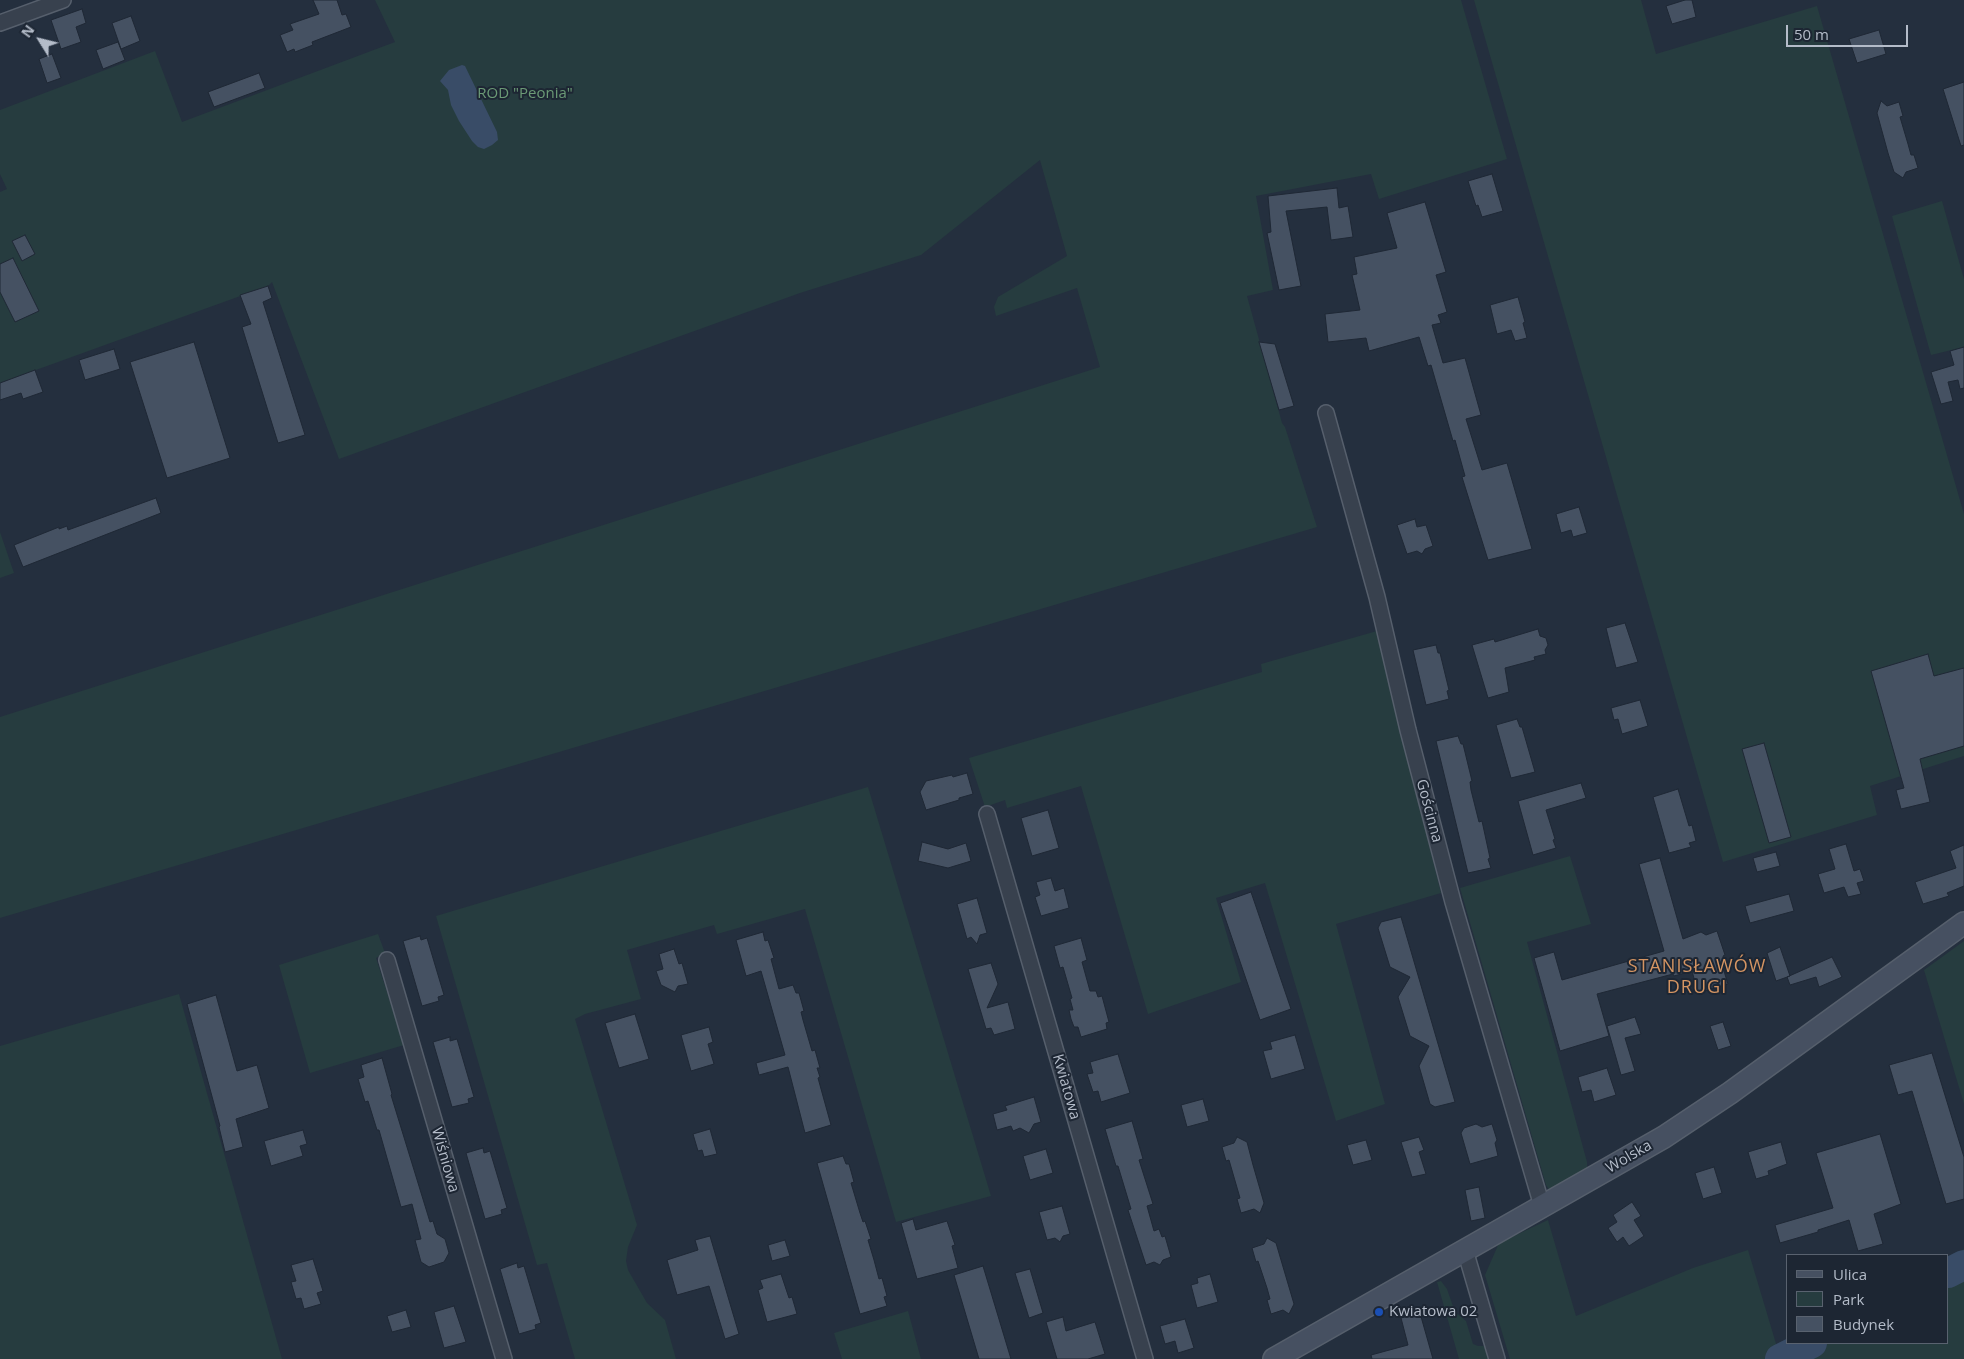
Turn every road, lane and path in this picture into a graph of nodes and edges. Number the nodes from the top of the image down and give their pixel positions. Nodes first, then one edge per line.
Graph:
1 (63, 0) edge
2 (0, 23) edge
3 (1326, 414) dead end
4 (987, 814) dead end
5 (1964, 923) edge
6 (387, 960) dead end
7 (1542, 1206) junction
8 (1464, 1250) junction
9 (504, 1359) edge
10 (1145, 1359) edge
11 (1274, 1359) edge
12 (1497, 1359) edge

1 - 2 street
3 - 7 street, Gościnna
4 - 10 street, Kwiatowa
5 - 7 street, Wolska
6 - 9 street, Wiśniowa
7 - 8 street, Wolska
8 - 11 street, Wolska
8 - 12 street

